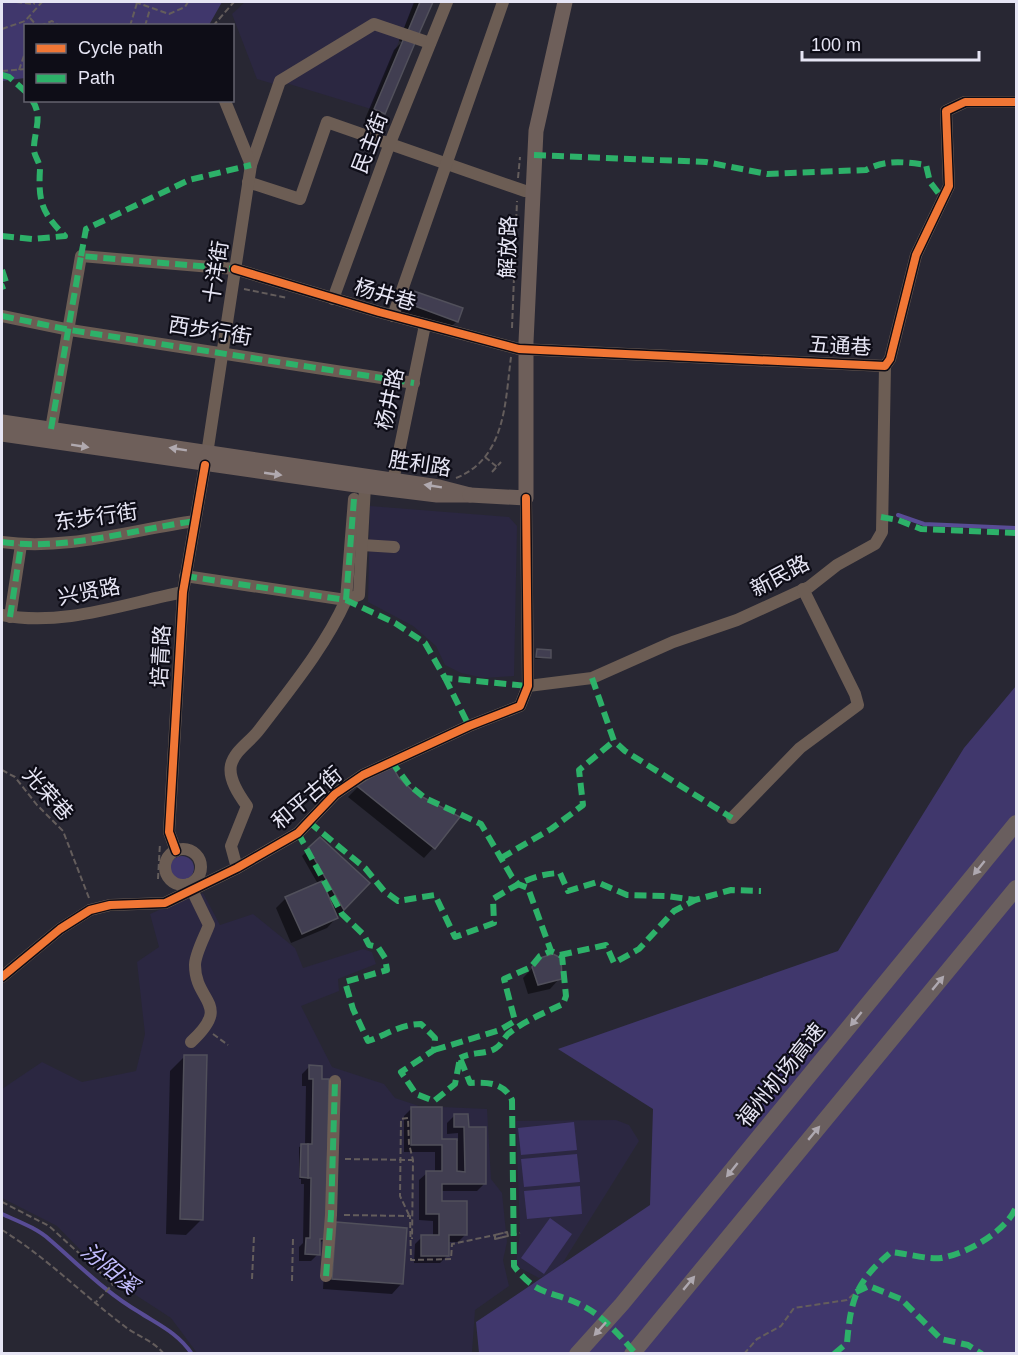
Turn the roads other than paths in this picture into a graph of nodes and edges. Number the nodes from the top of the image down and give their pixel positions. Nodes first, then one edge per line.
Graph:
1 (447, 2) edge
2 (503, 2) edge
3 (565, 2) edge
4 (430, 43) junction
5 (225, 102) edge
6 (1017, 102) edge
7 (390, 144) junction
8 (446, 164) junction
9 (251, 165) junction
10 (248, 182) junction
11 (525, 192) dead end
12 (235, 269) junction
13 (333, 299) junction
14 (2, 316) edge
15 (393, 316) junction
16 (425, 325) junction
17 (70, 330) junction
18 (519, 348) junction
19 (222, 352) junction
20 (885, 366) junction
21 (414, 383) junction
22 (2, 422) edge
23 (51, 429) junction
24 (2, 434) edge
25 (206, 459) junction
26 (393, 481) junction
27 (365, 486) junction
28 (470, 495) junction
29 (526, 498) junction
30 (354, 499) dead end
31 (195, 521) junction
32 (2, 542) edge
33 (21, 545) junction
34 (362, 545) junction
35 (394, 548) dead end
36 (186, 576) junction
37 (803, 590) junction
38 (183, 592) junction
39 (346, 600) junction
40 (6, 616) edge
41 (528, 686) junction
42 (732, 818) dead end
43 (1017, 823) edge
44 (176, 851) junction
45 (237, 868) junction
46 (191, 886) junction
47 (1017, 888) edge
48 (2, 977) edge
49 (191, 1042) dead end
50 (335, 1081) dead end
51 (326, 1276) dead end
52 (577, 1353) edge
53 (632, 1353) edge

1 - 4 street, 民主街
2 - 8 street
3 - 18 main road, 解放路
4 - 7 street, 民主街
4 - 9 street, 十洋街
5 - 9 street
6 - 20 street, 五通巷
7 - 8 street
7 - 10 street
7 - 13 street, 民主街
8 - 11 street
8 - 15 street
9 - 10 street, 十洋街
10 - 12 street, 十洋街
12 - 13 street, 杨井巷
12 - 17 street, 杨井巷
12 - 19 street, 十洋街
13 - 15 street, 杨井巷
14 - 17 street, 西步行街
15 - 16 street, 杨井巷
16 - 18 street, 杨井巷
16 - 21 street, 杨井路
17 - 19 street, 西步行街
17 - 23 street
18 - 20 street, 五通巷
18 - 29 main road, 解放路
19 - 21 street, 西步行街
19 - 25 street, 十洋街
20 - 37 street, 新民路
21 - 26 street, 杨井路
22 - 23 main road, 胜利路
25 -> 23 main road, 胜利路
24 -> 25 main road, 胜利路
25 - 26 main road, 胜利路
25 -> 27 main road, 胜利路
25 - 31 street, 培青路
28 -> 26 main road, 胜利路
27 - 28 main road, 胜利路
27 - 34 street
28 - 29 main road
29 - 41 street
30 - 39 street
31 - 33 street, 东步行街
31 - 36 street, 培青路
32 - 33 street, 东步行街
33 - 40 street
34 - 35 street
34 - 39 street
36 - 38 street, 培青路
36 - 39 street
37 - 41 street, 新民路
37 - 42 street
38 - 40 street, 兴贤路
38 - 44 street, 培青路
39 - 45 street
41 - 45 street, 和平古街
43 -> 52 highway, 福州机场高速
44 - 46 street
44 - 46 street
45 - 46 street, 和平古街
46 - 48 street, 和平古街
46 - 49 street
53 -> 47 highway
50 - 51 street

